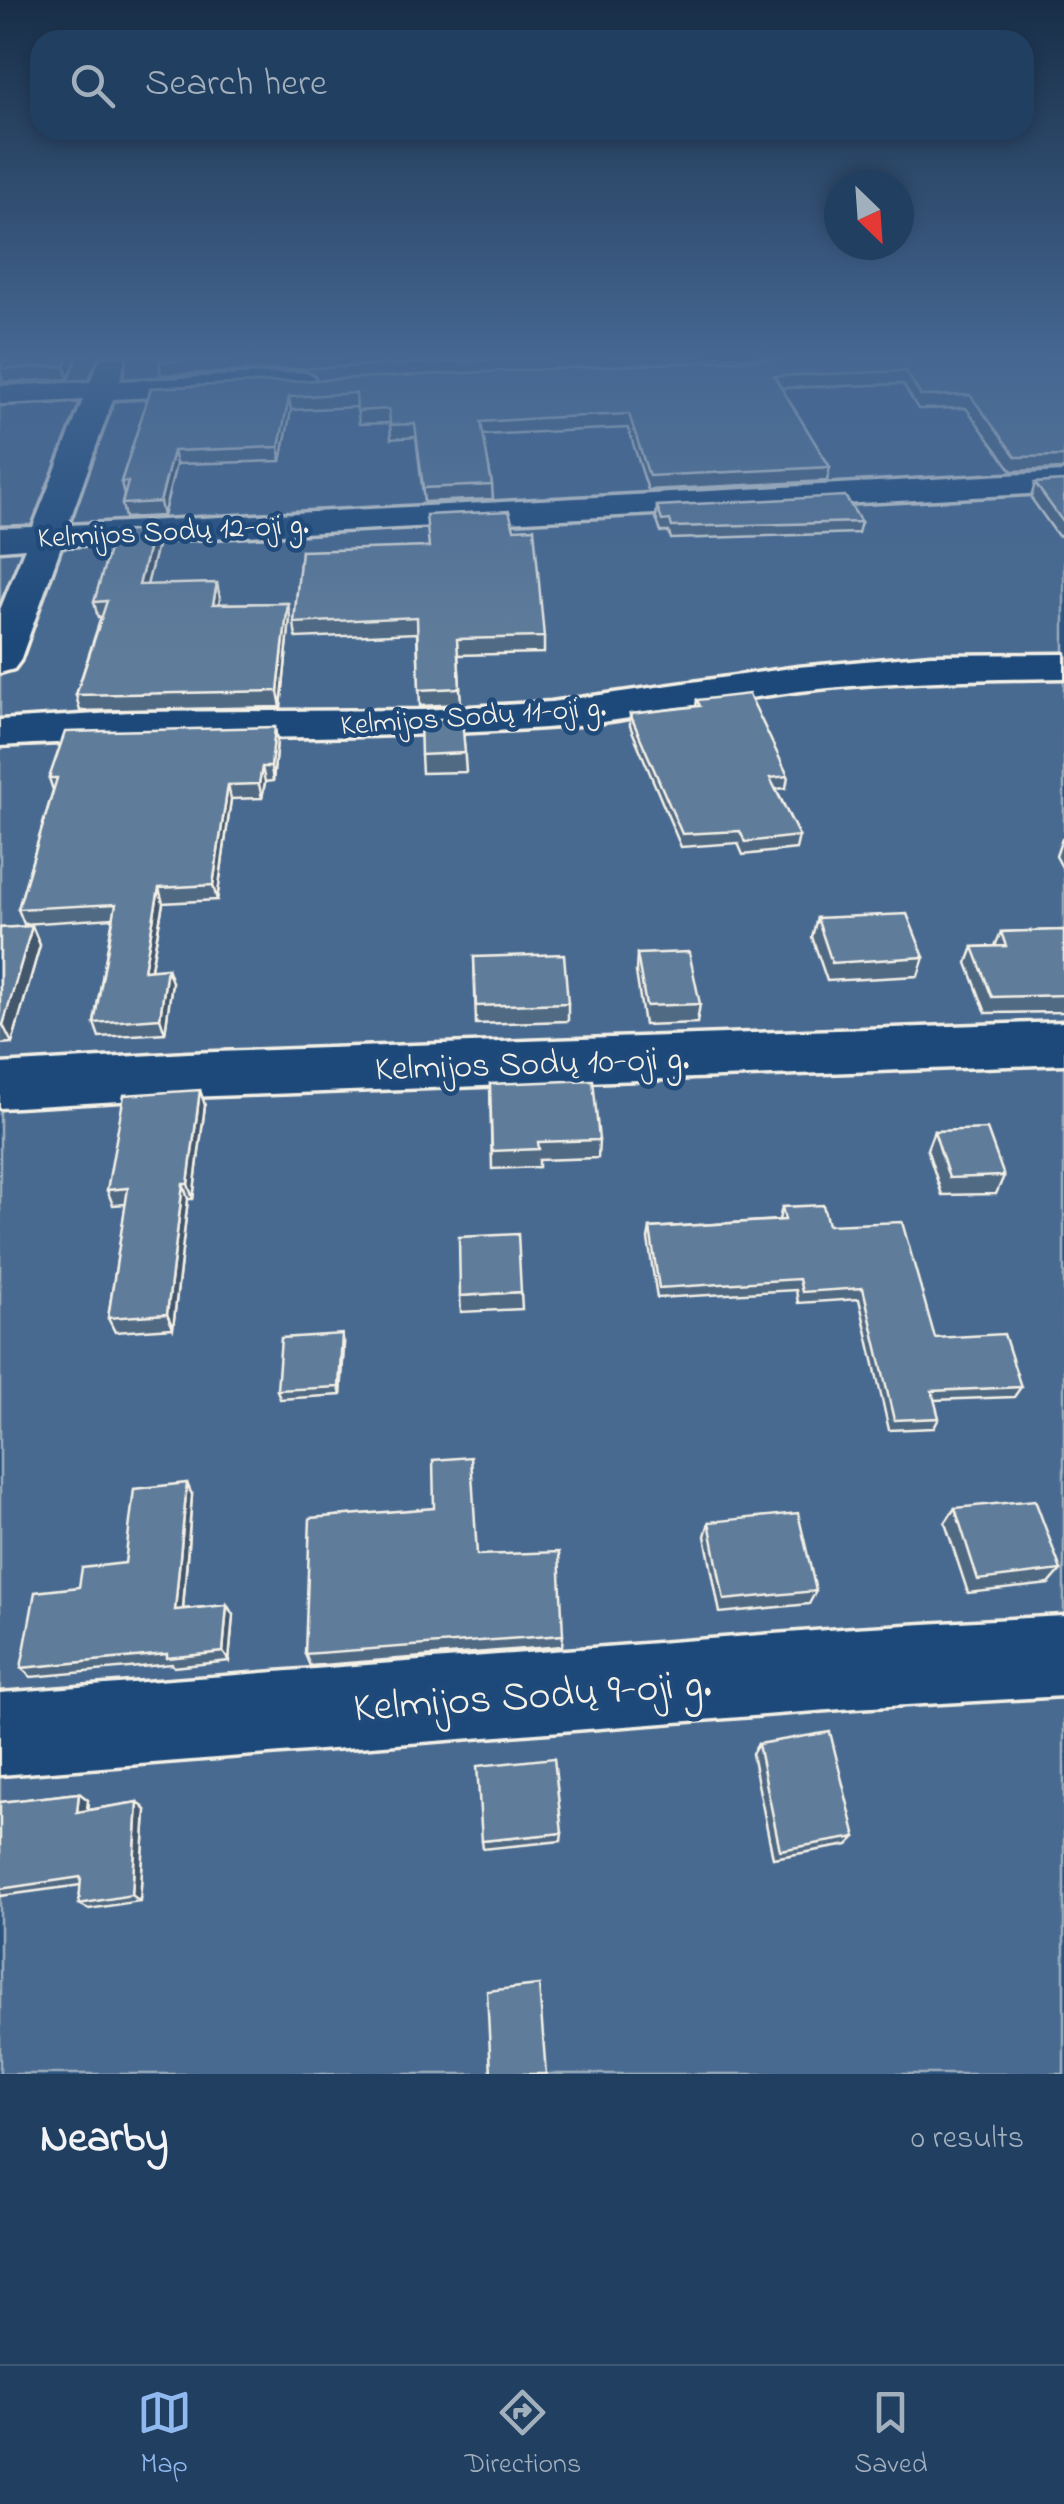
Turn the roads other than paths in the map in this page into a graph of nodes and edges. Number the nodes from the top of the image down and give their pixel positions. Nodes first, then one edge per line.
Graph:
1 (78, 454) edge
2 (1064, 482) edge
3 (46, 537) junction
4 (0, 539) edge
5 (0, 662) edge
6 (1064, 666) edge
7 (0, 733) edge
8 (1064, 1043) edge
9 (0, 1086) edge
10 (1064, 1656) edge
11 (0, 1734) edge

1 - 3 street
2 - 3 street, Kelmijos Sodų 12-oji g.
3 - 4 street, Kelmijos Sodų 12-oji g.
3 - 5 street
6 - 7 street, Kelmijos Sodų 11-oji g.
8 - 9 street, Kelmijos Sodų 10-oji g.
10 - 11 street, Kelmijos Sodų 9-oji g.

